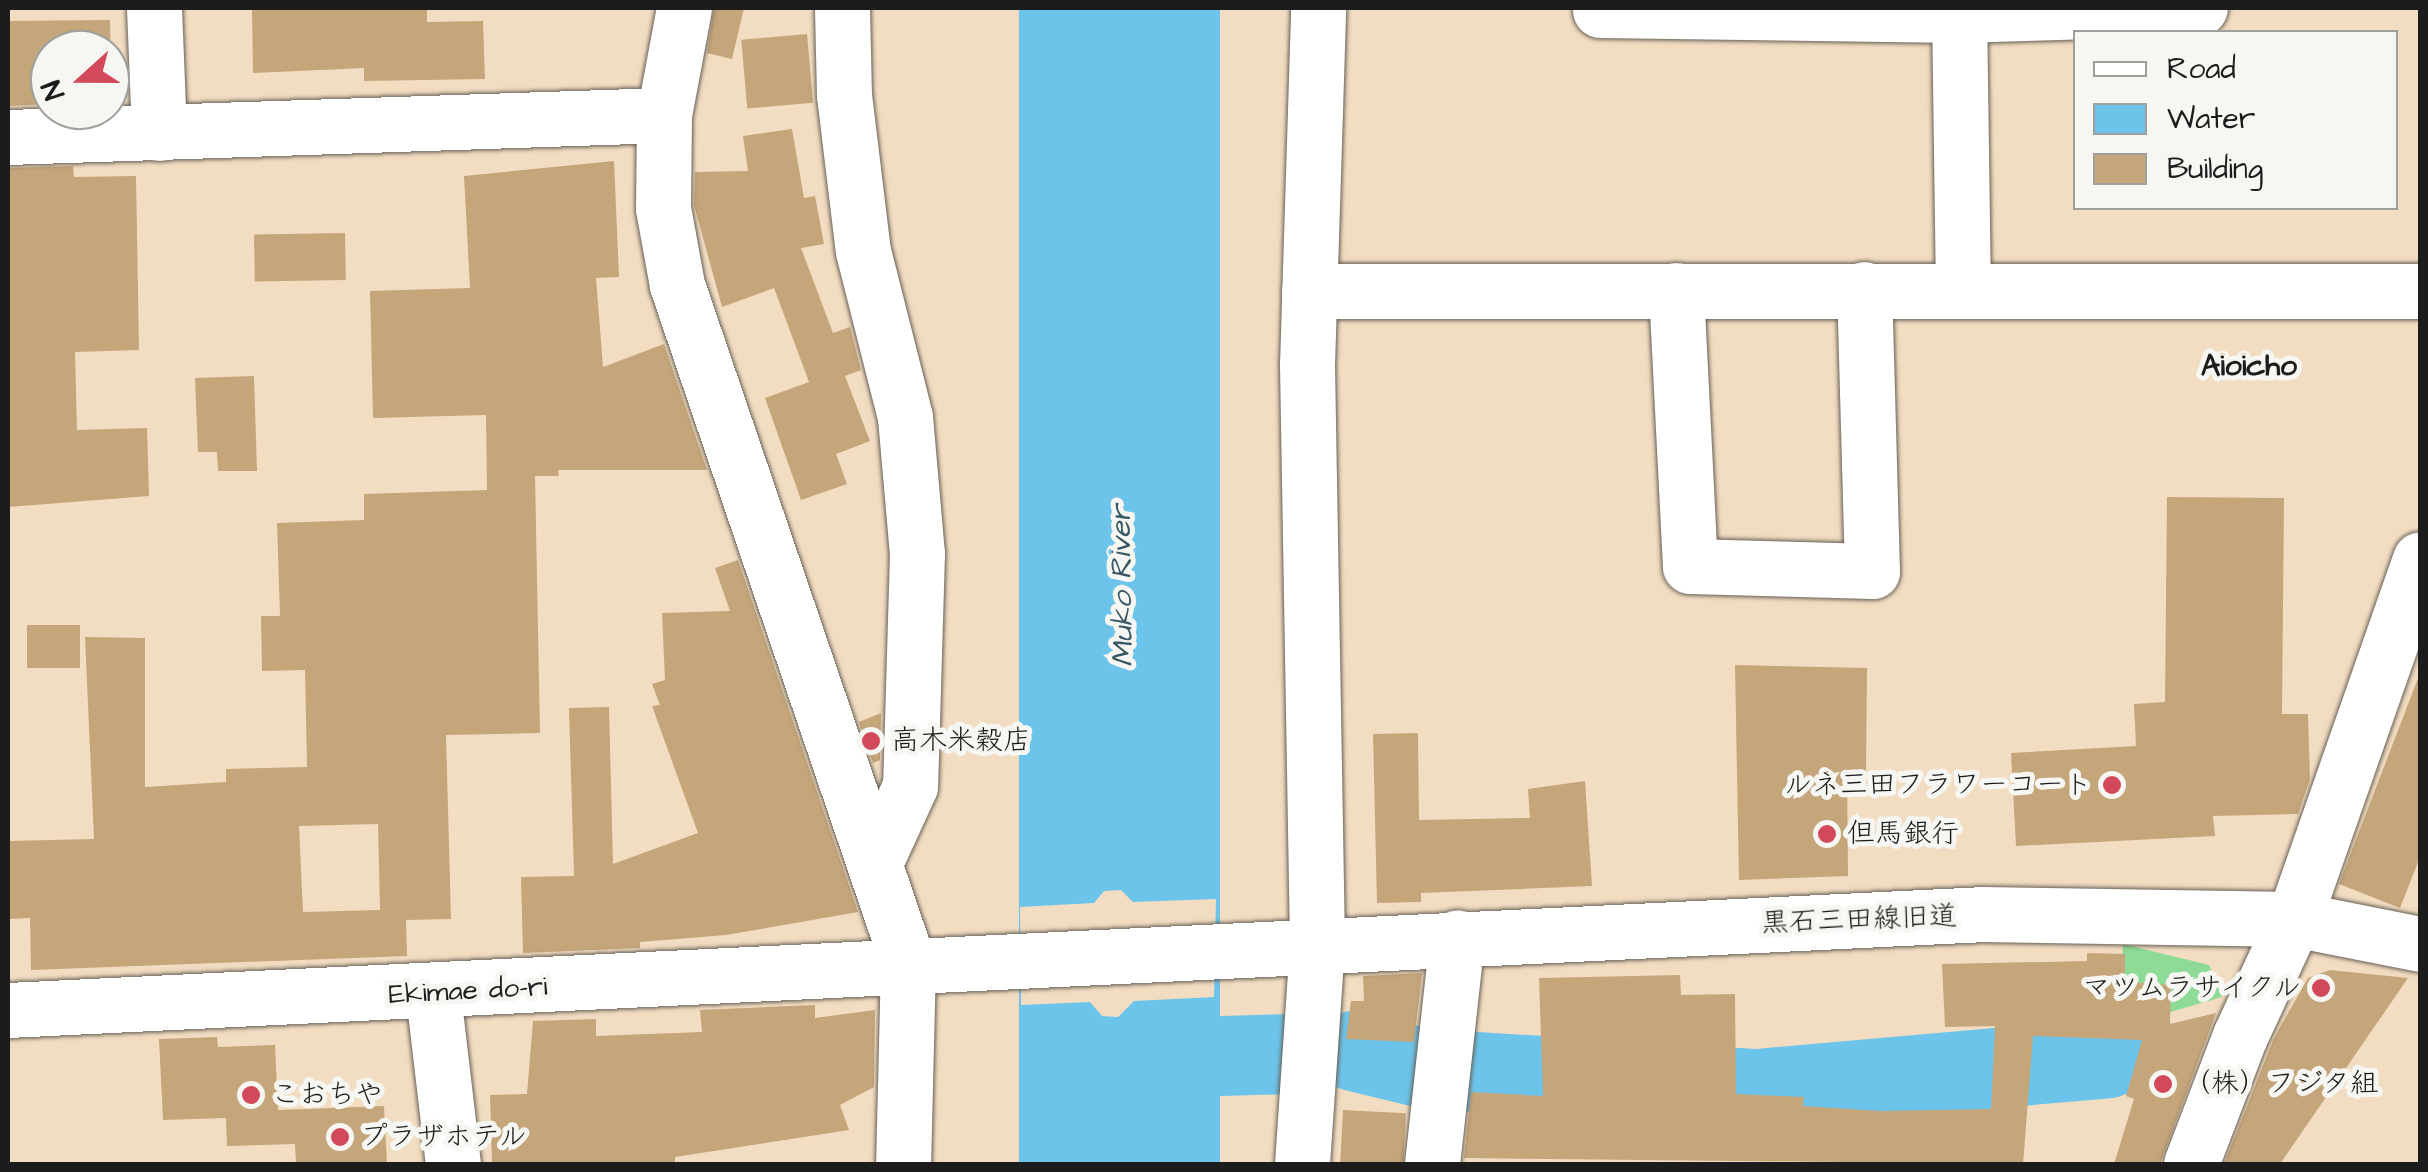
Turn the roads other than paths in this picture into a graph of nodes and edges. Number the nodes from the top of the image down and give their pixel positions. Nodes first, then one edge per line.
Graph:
1 (154, 8) edge
2 (646, 8) edge
3 (684, 8) edge
4 (842, 8) edge
5 (1318, 8) edge
6 (2200, 8) edge
7 (1600, 10) edge
8 (1959, 11) edge
9 (664, 115) junction
10 (160, 133) junction
11 (8, 137) edge
12 (1963, 288) junction
13 (1864, 289) junction
14 (1676, 290) junction
15 (1309, 291) junction
16 (2420, 291) edge
17 (2420, 559) edge
18 (878, 858) junction
19 (2294, 919) junction
20 (1457, 937) junction
21 (1306, 943) junction
22 (2420, 944) edge
23 (918, 963) junction
24 (433, 994) junction
25 (8, 1010) edge
26 (453, 1164) edge
27 (902, 1164) edge
28 (1302, 1164) edge
29 (1432, 1164) edge
30 (2192, 1164) edge

1 - 10 street
2 - 9 street
3 - 9 street
4 - 18 street
5 - 15 street
6 - 8 street
7 - 8 street
8 - 12 street
9 - 10 street
9 - 18 street
10 - 11 street
12 - 13 street
12 - 16 street
13 - 14 street
13 - 14 street
14 - 15 street
15 - 21 street
17 - 19 street
18 - 23 street
19 - 20 street, 黒石三田線旧道
19 - 22 street, 黒石三田線旧道
19 - 30 street
20 - 21 street, 黒石三田線旧道
20 - 29 street
21 - 23 street, Ekimae do-ri
21 - 28 street
23 - 24 street, Ekimae do-ri
23 - 27 street
24 - 25 street, Ekimae do-ri
24 - 26 street

